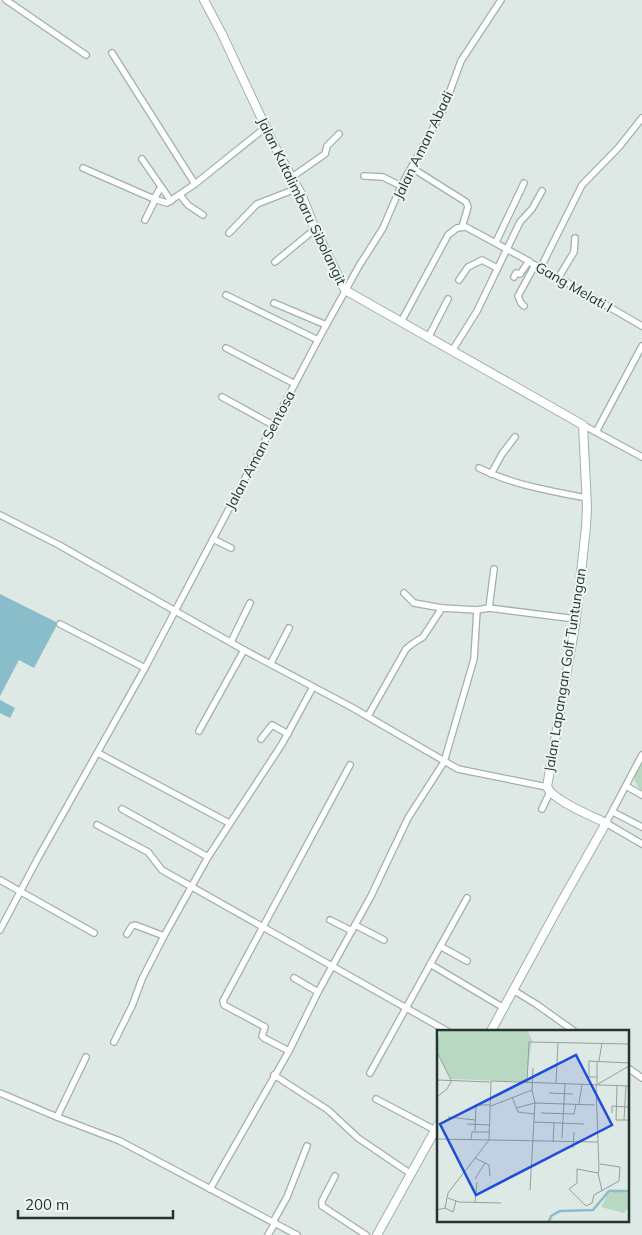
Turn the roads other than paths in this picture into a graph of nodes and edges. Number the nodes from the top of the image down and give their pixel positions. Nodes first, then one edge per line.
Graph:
1 (6, 0) edge
2 (204, 0) edge
3 (501, 0) edge
4 (112, 53) dead end
5 (86, 55) dead end
6 (642, 118) edge
7 (266, 127) junction
8 (339, 134) dead end
9 (142, 159) dead end
10 (83, 168) dead end
11 (412, 168) junction
12 (364, 176) dead end
13 (292, 177) junction
14 (524, 183) dead end
15 (196, 184) junction
16 (401, 186) junction
17 (161, 187) junction
18 (298, 188) junction
19 (542, 191) dead end
20 (180, 195) junction
21 (155, 200) junction
22 (171, 201) junction
23 (203, 214) dead end
24 (145, 220) dead end
25 (462, 227) junction
26 (315, 229) junction
27 (229, 233) dead end
28 (575, 238) dead end
29 (496, 242) junction
30 (507, 249) junction
31 (529, 261) junction
32 (275, 262) dead end
33 (537, 267) junction
34 (497, 268) junction
35 (514, 277) dead end
36 (459, 280) dead end
37 (557, 280) junction
38 (345, 290) junction
39 (226, 296) dead end
40 (448, 299) dead end
41 (274, 303) dead end
42 (524, 306) dead end
43 (401, 322) junction
44 (326, 325) junction
45 (642, 326) edge
46 (428, 338) junction
47 (318, 340) junction
48 (642, 346) edge
49 (226, 348) dead end
50 (452, 351) junction
51 (295, 384) junction
52 (222, 397) dead end
53 (273, 424) junction
54 (583, 425) junction
55 (596, 432) junction
56 (515, 437) dead end
57 (642, 457) edge
58 (479, 468) dead end
59 (491, 474) junction
60 (587, 498) junction
61 (0, 515) edge
62 (213, 539) junction
63 (231, 548) dead end
64 (494, 569) dead end
65 (404, 593) dead end
66 (250, 603) dead end
67 (442, 608) junction
68 (489, 608) junction
69 (477, 610) junction
70 (175, 611) junction
71 (576, 619) junction
72 (60, 624) dead end
73 (289, 628) dead end
74 (231, 642) junction
75 (244, 650) junction
76 (271, 663) junction
77 (145, 668) junction
78 (313, 686) junction
79 (368, 716) junction
80 (199, 731) dead end
81 (288, 734) junction
82 (261, 739) dead end
83 (98, 753) junction
84 (642, 755) edge
85 (444, 762) junction
86 (350, 765) dead end
87 (626, 786) junction
88 (549, 789) junction
89 (642, 794) edge
90 (122, 809) dead end
91 (542, 809) dead end
92 (613, 812) junction
93 (229, 823) junction
94 (606, 823) junction
95 (97, 825) dead end
96 (642, 827) edge
97 (642, 844) edge
98 (208, 857) junction
99 (0, 880) edge
100 (191, 888) junction
101 (20, 890) junction
102 (467, 898) dead end
103 (330, 920) dead end
104 (355, 925) junction
105 (262, 926) junction
106 (0, 930) edge
107 (352, 931) junction
108 (94, 933) dead end
109 (128, 934) dead end
110 (164, 936) junction
111 (384, 940) dead end
112 (440, 946) junction
113 (467, 961) dead end
114 (430, 964) junction
115 (333, 966) junction
116 (294, 978) dead end
117 (513, 990) junction
118 (318, 992) junction
119 (405, 1008) junction
120 (504, 1008) junction
121 (445, 1030) edge
122 (492, 1030) edge
123 (573, 1030) edge
124 (114, 1042) dead end
125 (289, 1051) junction
126 (86, 1057) dead end
127 (630, 1069) edge
128 (370, 1072) dead end
129 (274, 1075) junction
130 (642, 1078) edge
131 (0, 1093) edge
132 (376, 1099) dead end
133 (57, 1117) junction
134 (437, 1127) edge
135 (307, 1146) dead end
136 (411, 1174) junction
137 (335, 1176) dead end
138 (210, 1189) junction
139 (274, 1222) junction
140 (268, 1235) edge
141 (297, 1235) edge
142 (366, 1235) edge
143 (377, 1235) edge

1 - 5 street
2 - 7 street, Jalan Kutalimbaru Sibolangit
3 - 11 street, Jalan Aman Abadi
4 - 15 street
6 - 33 street
7 - 13 street, Jalan Kutalimbaru Sibolangit
7 - 15 street
8 - 13 street
9 - 17 street
10 - 21 street
11 - 16 street, Jalan Aman Abadi
11 - 25 street
12 - 16 street
13 - 18 street, Jalan Kutalimbaru Sibolangit
14 - 29 street
15 - 20 street
16 - 38 street, Jalan Aman Abadi
17 - 21 street
17 - 22 street
18 - 26 street, Jalan Kutalimbaru Sibolangit
18 - 27 street
19 - 30 street
20 - 22 street
20 - 23 street
21 - 22 street
21 - 24 street
25 - 29 street, Gang Melati I
25 - 43 street
26 - 32 street
26 - 38 street, Jalan Kutalimbaru Sibolangit
28 - 37 street
29 - 30 street, Gang Melati I
30 - 31 street, Gang Melati I
30 - 34 street
31 - 33 street, Gang Melati I
31 - 35 street
33 - 37 street, Gang Melati I
33 - 42 street
34 - 36 street
34 - 50 street
37 - 45 street, Gang Melati I
38 - 43 street, Jalan Kutalimbaru Sibolangit
38 - 44 street, Jalan Aman Sentosa
39 - 47 street
40 - 46 street
41 - 44 street
43 - 46 street, Jalan Kutalimbaru Sibolangit
44 - 47 street, Jalan Aman Sentosa
46 - 50 street, Jalan Kutalimbaru Sibolangit
47 - 51 street, Jalan Aman Sentosa
48 - 55 street
49 - 51 street
50 - 54 street, Jalan Kutalimbaru Sibolangit
51 - 53 street, Jalan Aman Sentosa
52 - 53 street
53 - 62 street, Jalan Aman Sentosa
54 - 55 street
54 - 60 street, Jalan Lapangan Golf Tuntungan
55 - 57 street
56 - 59 street
58 - 59 street
59 - 60 street
60 - 71 street, Jalan Lapangan Golf Tuntungan
61 - 70 street
62 - 63 street
62 - 70 street, Jalan Aman Sentosa
64 - 68 street
65 - 67 street
66 - 74 street
67 - 69 street
67 - 79 street
68 - 69 street
68 - 71 street
69 - 85 street
70 - 74 street
70 - 77 street, Jalan Aman Sentosa
71 - 88 street, Jalan Lapangan Golf Tuntungan
72 - 77 street
73 - 76 street
74 - 75 street
75 - 76 street
75 - 80 street
76 - 78 street
77 - 83 street, Jalan Aman Sentosa
78 - 79 street
78 - 81 street
79 - 85 street
81 - 82 street
81 - 93 street
83 - 93 street
83 - 101 street, Jalan Aman Sentosa
84 - 87 street
85 - 88 street
85 - 104 street
86 - 105 street
87 - 89 street
87 - 92 street
88 - 91 street
88 - 94 street, Jalan Lapangan Golf Tuntungan
90 - 98 street
92 - 94 street
92 - 96 street
93 - 98 street
94 - 97 street
94 - 117 street
95 - 100 street
98 - 100 street
99 - 101 street
100 - 105 street
100 - 110 street
101 - 106 street, Jalan Aman Sentosa
101 - 108 street
102 - 112 street
103 - 107 street
104 - 107 street
104 - 111 street
105 - 115 street
105 - 125 street
107 - 115 street
109 - 110 street
110 - 124 street
112 - 113 street
112 - 114 street
114 - 119 street
114 - 120 street
115 - 118 street
115 - 119 street
116 - 118 street
117 - 120 street
117 - 123 street
118 - 125 street
119 - 121 street
119 - 128 street
120 - 122 street
125 - 129 street
126 - 133 street
127 - 130 street
129 - 136 street
129 - 138 street
131 - 133 street
132 - 134 street
133 - 138 street
134 - 136 street
135 - 139 street
136 - 143 street
137 - 142 street
138 - 139 street
139 - 140 street
139 - 141 street

